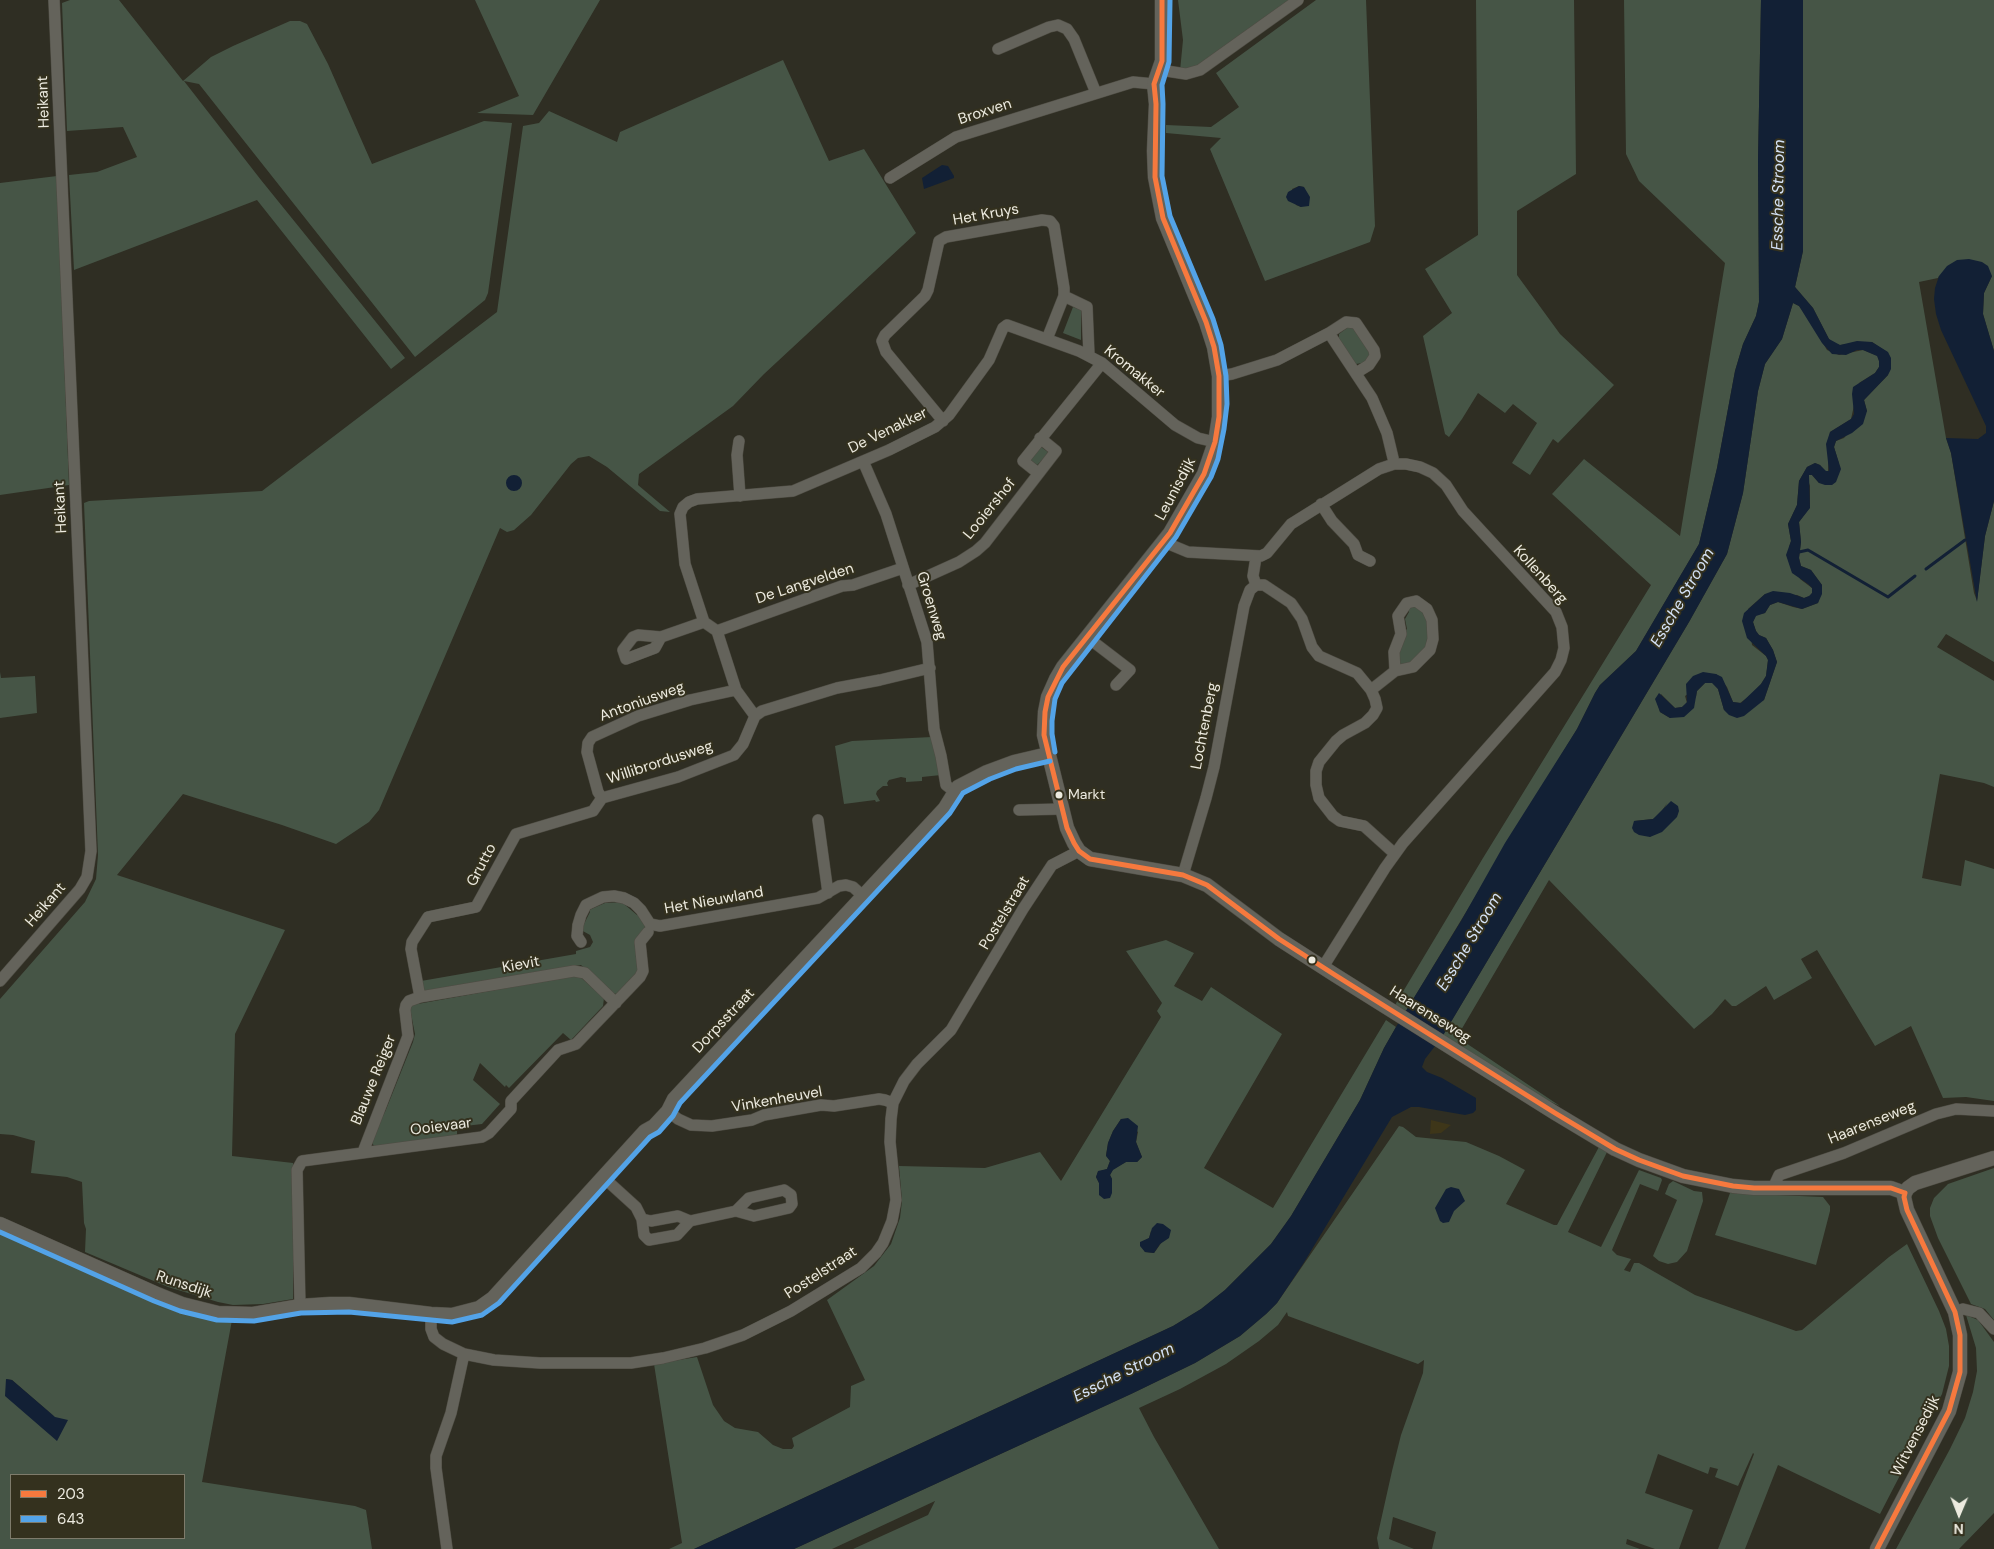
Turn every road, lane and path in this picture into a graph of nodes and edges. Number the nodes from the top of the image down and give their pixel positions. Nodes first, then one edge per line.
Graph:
1 (54, 0) edge
2 (1162, 0) edge
3 (1298, 0) edge
4 (998, 49) dead end
5 (1160, 70) junction
6 (1154, 84) junction
7 (1096, 93) junction
8 (890, 178) dead end
9 (1064, 296) junction
10 (1003, 328) joint
11 (1329, 333) junction
12 (1047, 339) junction
13 (1089, 356) junction
14 (1102, 363) junction
15 (1356, 373) junction
16 (1219, 376) junction
17 (943, 421) junction
18 (1040, 438) junction
19 (740, 441) dead end
20 (1215, 442) junction
21 (1393, 458) dead end
22 (862, 461) junction
23 (1038, 473) junction
24 (740, 496) junction
25 (1320, 504) junction
26 (1164, 542) junction
27 (1256, 557) junction
28 (1370, 561) dead end
29 (903, 568) junction
30 (1256, 584) junction
31 (908, 585) junction
32 (704, 622) junction
33 (717, 631) junction
34 (661, 637) dead end
35 (1087, 637) junction
36 (930, 668) junction
37 (1395, 671) junction
38 (1116, 685) dead end
39 (736, 690) junction
40 (1371, 690) junction
41 (755, 716) junction
42 (1048, 754) junction
43 (954, 792) junction
44 (602, 798) junction
45 (1062, 809) junction
46 (1020, 810) dead end
47 (818, 820) dead end
48 (557, 822) joint
49 (1079, 851) junction
50 (1395, 854) junction
51 (1183, 875) junction
52 (828, 893) junction
53 (863, 896) junction
54 (648, 932) dead end
55 (581, 942) dead end
56 (1323, 967) junction
57 (0, 981) edge
58 (420, 997) junction
59 (616, 1003) junction
60 (893, 1103) junction
61 (668, 1111) junction
62 (1994, 1111) edge
63 (363, 1152) junction
64 (1994, 1158) edge
65 (603, 1177) junction
66 (1773, 1188) junction
67 (1905, 1193) junction
68 (736, 1211) dead end
69 (642, 1219) junction
70 (690, 1221) junction
71 (0, 1224) edge
72 (300, 1306) junction
73 (1955, 1312) junction
74 (431, 1314) junction
75 (1994, 1329) edge
76 (464, 1354) junction
77 (447, 1549) edge
78 (1877, 1549) edge

1 - 57 street, Heikant
2 - 5 street, Leunisdijk
3 - 5 street
4 - 7 street
5 - 6 street, Leunisdijk
6 - 7 street, Broxven
6 - 16 street, Leunisdijk
7 - 8 street, Broxven
9 - 12 street
9 - 13 street
9 - 17 street, Het Kruys
10 - 12 street, Kromakker
10 - 17 street, De Venakker
11 - 15 street
11 - 15 street
11 - 16 street
12 - 13 street, Kromakker
13 - 14 street, Kromakker
14 - 18 street, Looiershof
14 - 20 street, Kromakker
15 - 21 street
16 - 20 street, Leunisdijk
17 - 22 street, De Venakker
18 - 23 street, Looiershof
18 - 23 street, Looiershof
19 - 24 street
20 - 26 street, Leunisdijk
22 - 24 street, De Venakker
22 - 29 street, Groenweg
23 - 31 street, Looiershof
24 - 32 street, De Venakker
25 - 27 street, Kollenberg
25 - 28 street
25 - 50 street, Kollenberg
26 - 27 street
26 - 35 street, Leunisdijk
27 - 30 street
29 - 31 street, Groenweg
29 - 33 street, De Langvelden
30 - 40 street
30 - 51 street, Lochtenberg
31 - 36 street, Groenweg
32 - 33 street
32 - 34 street
33 - 39 street
35 - 38 street
35 - 42 street, Leunisdijk
36 - 41 street
36 - 43 street, Groenweg
37 - 37 street
37 - 40 street
39 - 41 street
39 - 44 street, Antoniusweg
40 - 50 street
41 - 44 street, Willibrordusweg
42 - 43 street, Dorpsstraat
42 - 45 street, Leunisdijk
43 - 53 street, Dorpsstraat
44 - 48 street, Willibrordusweg
45 - 46 street
45 - 49 street
47 - 52 street
48 - 58 street, Grutto
49 - 51 street, Haarenseweg
49 - 60 street, Postelstraat
50 - 56 street, Kollenberg
51 - 56 street, Haarenseweg
52 - 53 street, Het Nieuwland
52 - 55 street, Het Nieuwland
53 - 61 street, Dorpsstraat
54 - 59 street, Ooievaar
56 - 66 street, Haarenseweg
58 - 59 street, Kievit
58 - 63 street, Blauwe Reiger
59 - 63 street, Ooievaar
60 - 61 street, Vinkenheuvel
60 - 76 street, Postelstraat
61 - 65 street, Dorpsstraat
62 - 66 street, Haarenseweg
63 - 72 street, Ooievaar
64 - 67 street
65 - 69 street
65 - 74 street, Dorpsstraat
66 - 67 street, Haarenseweg
67 - 73 street, Witvensedijk
68 - 70 street
69 - 70 street
69 - 70 street
71 - 72 street, Runsdijk
72 - 74 street, Runsdijk
73 - 75 street
73 - 78 street, Witvensedijk
74 - 76 street, Postelstraat
76 - 77 street

